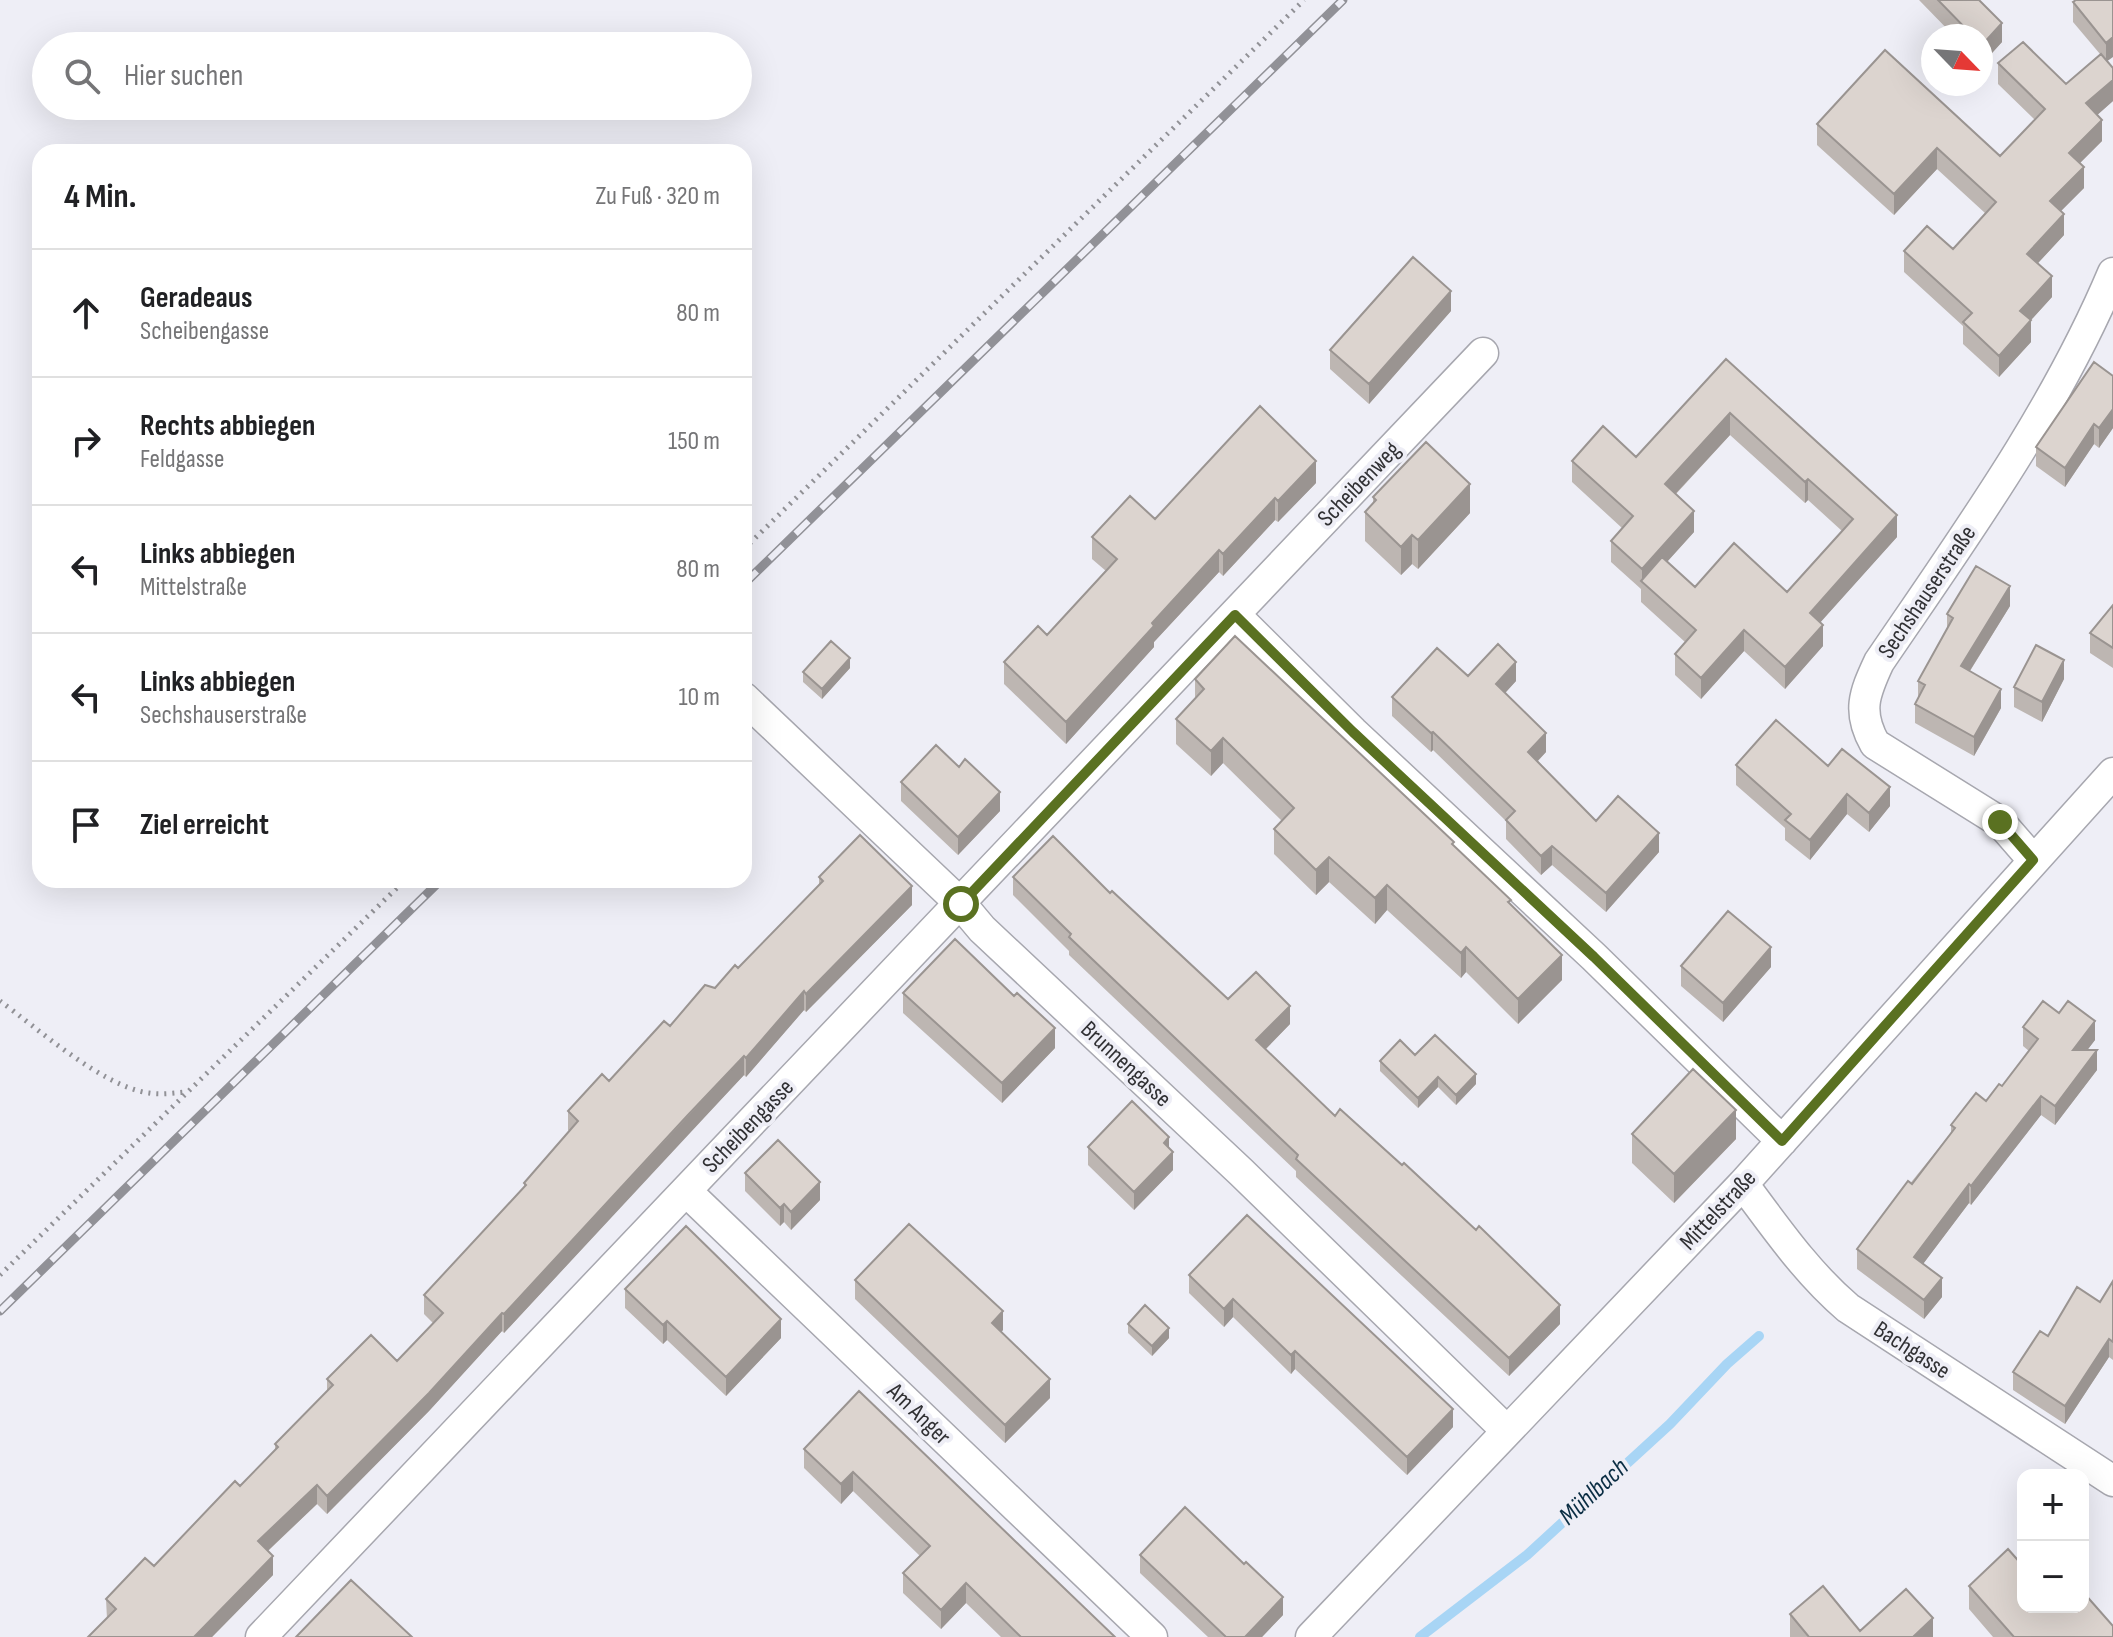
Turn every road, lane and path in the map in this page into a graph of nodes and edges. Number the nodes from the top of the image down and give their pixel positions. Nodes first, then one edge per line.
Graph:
1 (1304, 0) edge
2 (2113, 273) edge
3 (1483, 353) dead end
4 (752, 541) edge
5 (1235, 615) junction
6 (752, 706) edge
7 (2113, 773) edge
8 (2033, 860) junction
9 (397, 888) edge
10 (961, 904) junction
11 (0, 1001) edge
12 (187, 1092) junction
13 (1782, 1141) junction
14 (1743, 1184) junction
15 (686, 1191) junction
16 (0, 1275) edge
17 (1507, 1431) junction
18 (2113, 1481) edge
19 (261, 1637) edge
20 (1152, 1637) edge
21 (1311, 1637) edge

1 - 4 path
2 - 8 street, Sechshauserstraße
3 - 5 street, Scheibenweg
5 - 10 street, Scheibengasse
5 - 13 street
6 - 10 street, Brunnengasse
7 - 8 street, Mittelstraße
8 - 13 street, Mittelstraße
9 - 12 path
10 - 15 street, Scheibengasse
10 - 17 street, Brunnengasse
11 - 12 path
12 - 16 path
13 - 14 street, Mittelstraße
14 - 17 street, Mittelstraße
14 - 18 street, Bachgasse
15 - 19 street, Scheibengasse
15 - 20 street, Am Anger
17 - 21 street, Mittelstraße

